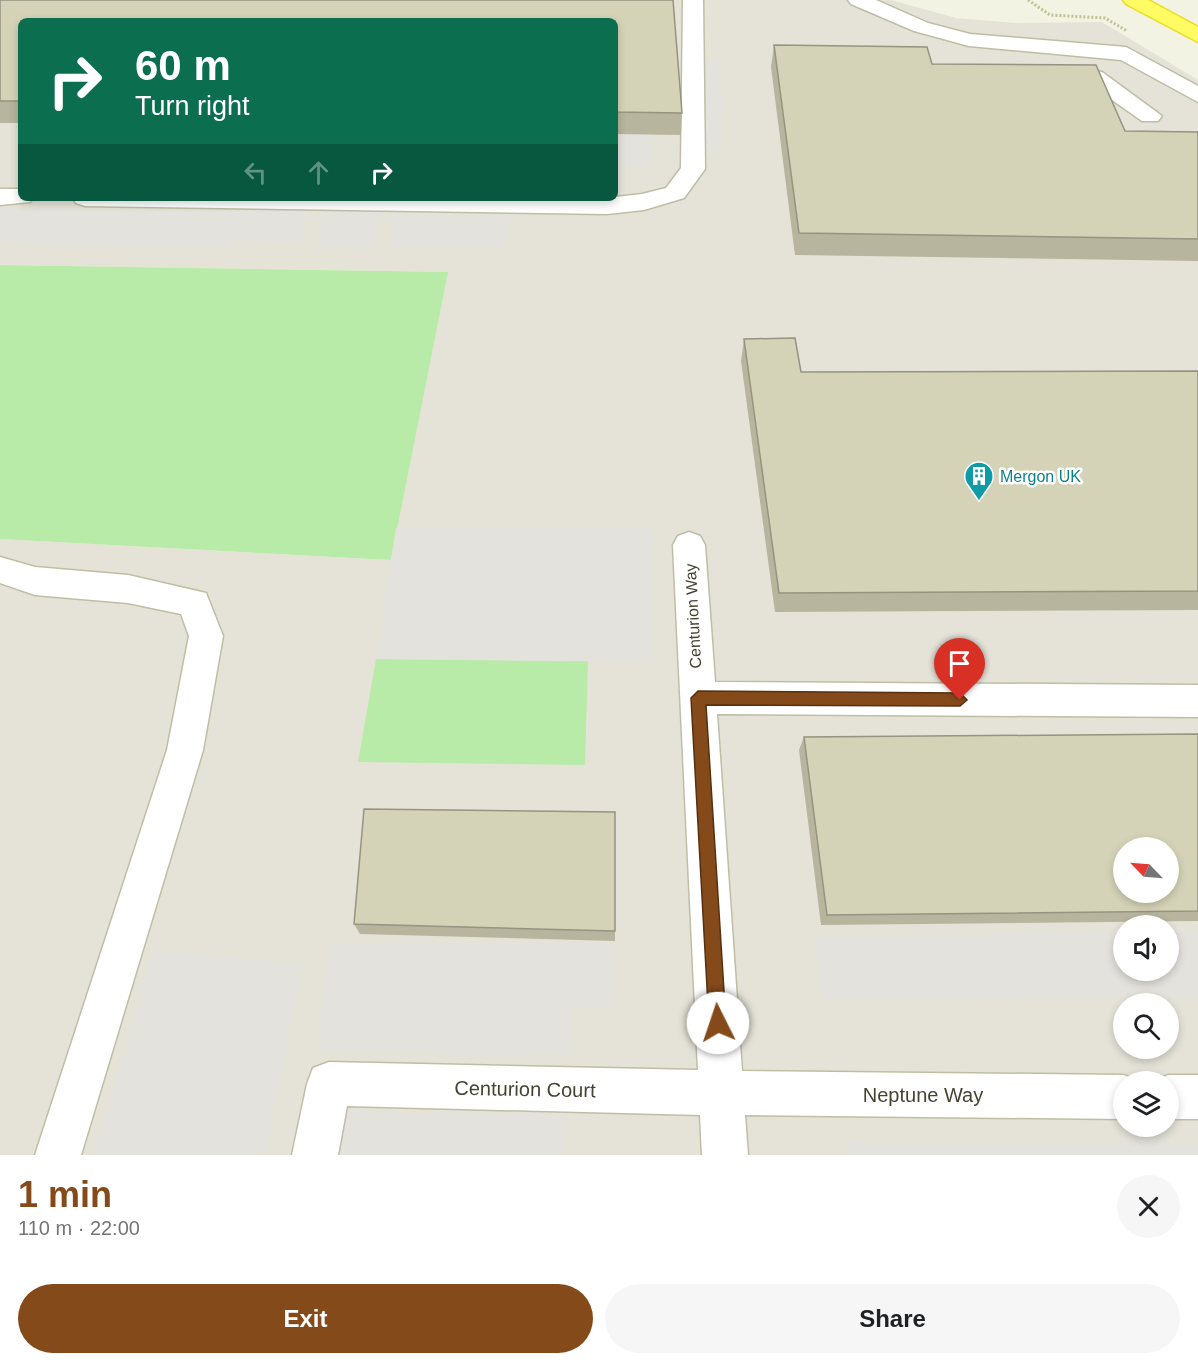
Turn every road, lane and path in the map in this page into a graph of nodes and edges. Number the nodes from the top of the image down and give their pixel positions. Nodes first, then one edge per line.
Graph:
1 (693, 0) edge
2 (858, 0) edge
3 (1133, 0) edge
4 (1158, 0) edge
5 (1198, 25) edge
6 (1198, 36) edge
7 (1038, 74) edge
8 (1198, 95) edge
9 (1150, 116) dead end
10 (0, 197) edge
11 (18, 197) edge
12 (100, 201) edge
13 (535, 201) edge
14 (90, 224) dead end
15 (689, 545) dead end
16 (0, 570) edge
17 (698, 698) junction
18 (1198, 701) edge
19 (722, 1093) junction
20 (1113, 1097) edge
21 (1179, 1097) edge
22 (1198, 1097) edge
23 (58, 1155) edge
24 (315, 1155) edge
25 (724, 1155) edge

1 - 13 street
2 - 8 street
3 - 6 highway
4 - 5 highway
7 - 9 street
10 - 11 street
12 - 14 street
15 - 17 street, Centurion Way
16 - 23 street
17 - 18 street
17 - 19 street, Centurion Way
19 - 20 street, Neptune Way
19 - 24 street, Centurion Court
19 - 25 street, Centurion Way
21 - 22 street

